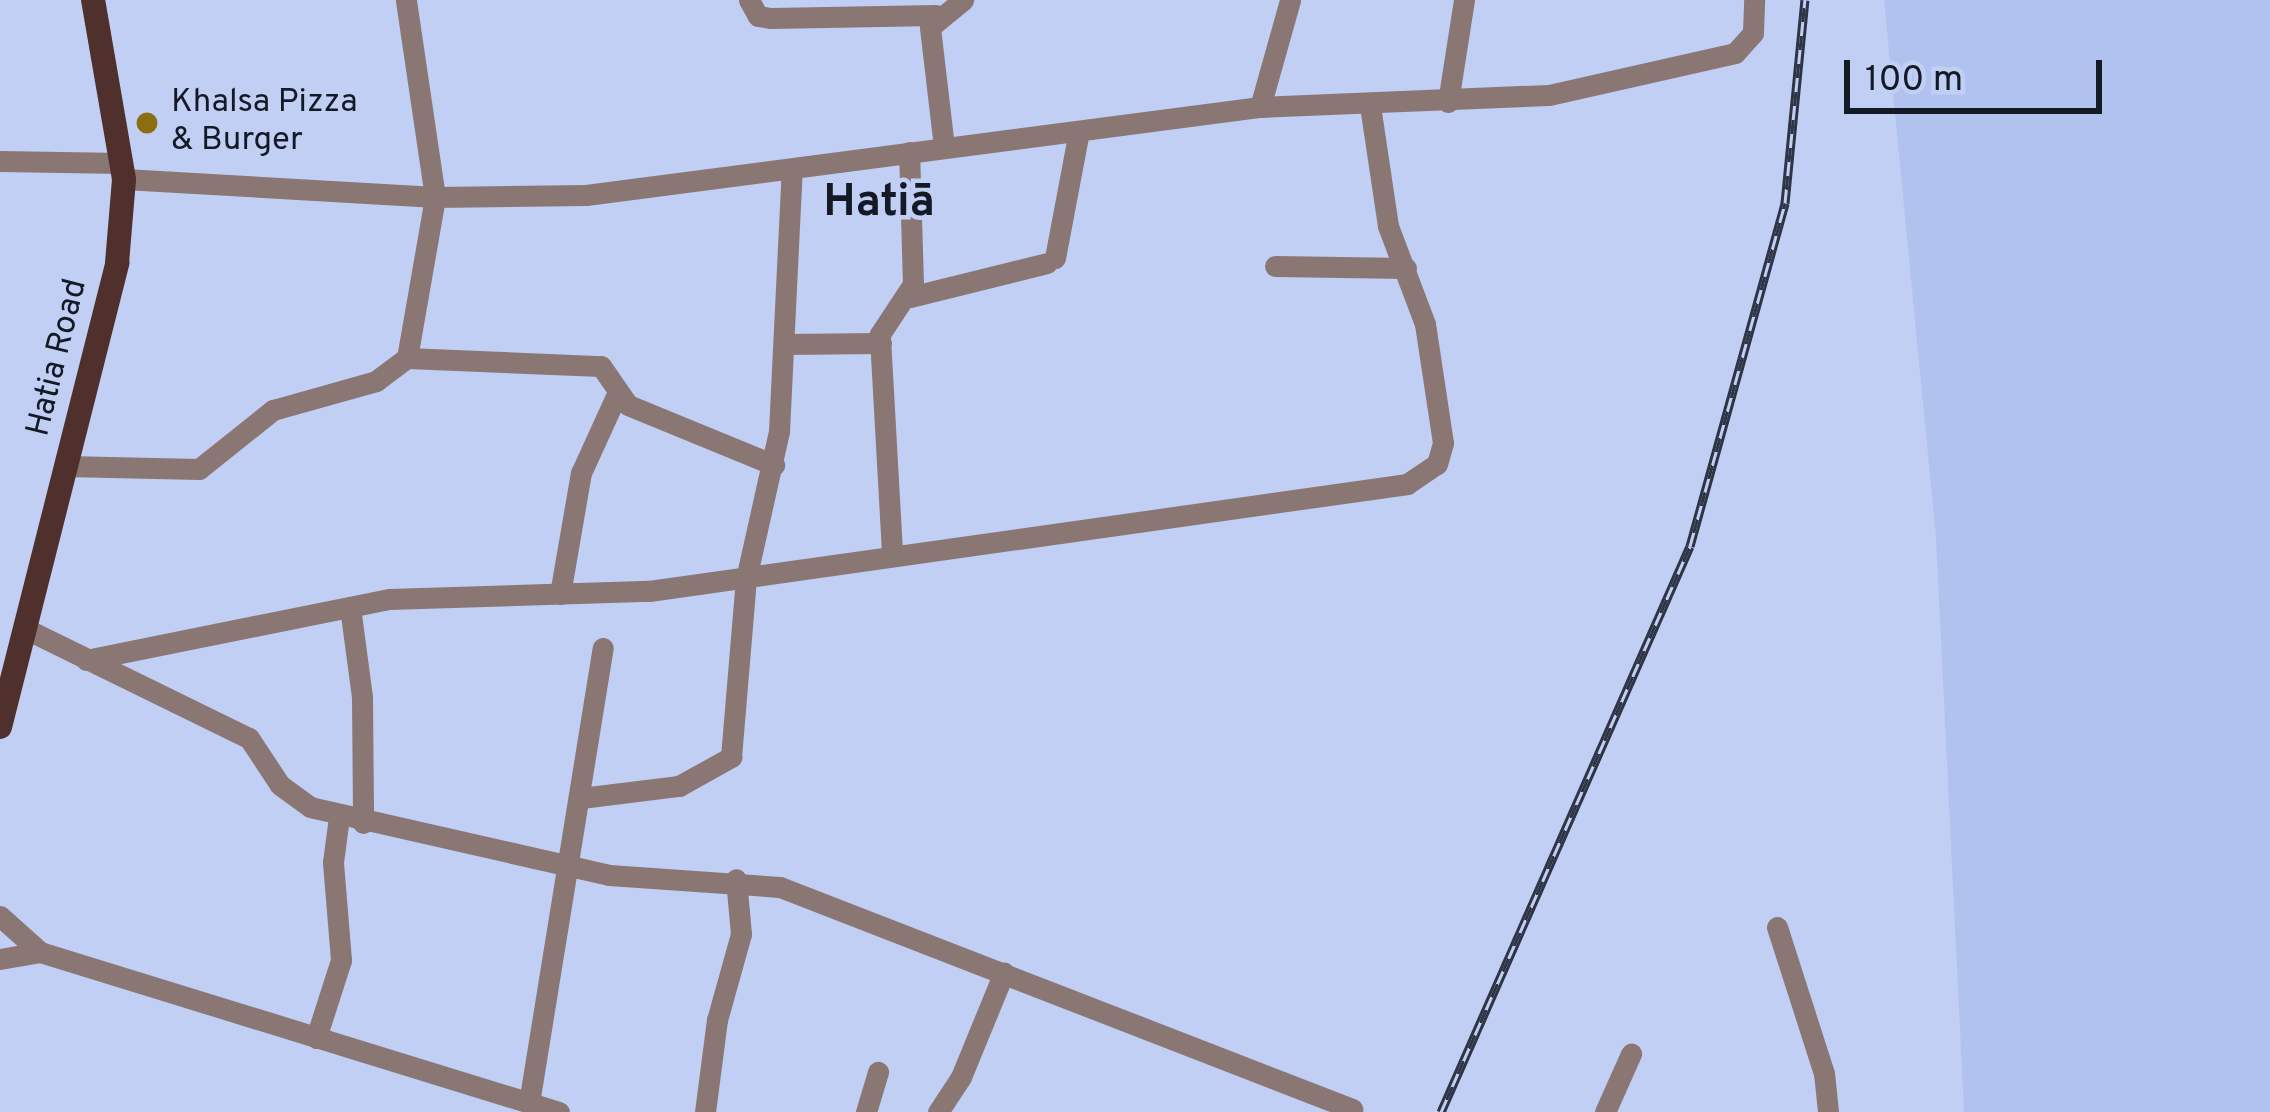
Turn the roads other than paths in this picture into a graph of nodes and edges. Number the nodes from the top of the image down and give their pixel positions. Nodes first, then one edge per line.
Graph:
1 (93, 0) edge
2 (406, 0) edge
3 (749, 0) edge
4 (962, 0) edge
5 (1291, 0) edge
6 (1464, 0) edge
7 (1754, 0) edge
8 (936, 15) junction
9 (1448, 102) junction
10 (1370, 105) junction
11 (1260, 106) junction
12 (1079, 130) junction
13 (944, 147) junction
14 (909, 152) junction
15 (0, 161) edge
16 (792, 169) junction
17 (123, 171) junction
18 (435, 197) junction
19 (1275, 266) dead end
20 (1406, 268) junction
21 (910, 297) junction
22 (881, 343) junction
23 (784, 344) junction
24 (406, 358) junction
25 (617, 394) junction
26 (774, 465) junction
27 (65, 466) junction
28 (892, 552) junction
29 (746, 579) junction
30 (560, 594) junction
31 (350, 607) junction
32 (24, 628) junction
33 (604, 648) dead end
34 (86, 660) junction
35 (8, 666) edge
36 (0, 727) edge
37 (581, 799) junction
38 (339, 817) junction
39 (363, 823) junction
40 (571, 867) junction
41 (736, 879) junction
42 (0, 916) edge
43 (1777, 927) dead end
44 (40, 952) junction
45 (0, 958) edge
46 (1004, 972) junction
47 (316, 1039) junction
48 (1631, 1054) dead end
49 (878, 1072) dead end
50 (529, 1103) junction
51 (1352, 1109) dead end
52 (559, 1112) edge
53 (705, 1112) edge
54 (866, 1112) edge
55 (938, 1112) edge
56 (1605, 1112) edge
57 (1828, 1112) edge

1 - 17 main road, Hatia Road
2 - 18 street
3 - 8 street
4 - 8 street
5 - 11 street
6 - 9 street
7 - 9 street
8 - 13 street
9 - 10 street
10 - 11 street
10 - 20 street
11 - 12 street
12 - 13 street
12 - 21 street
13 - 14 street
14 - 16 street
14 - 21 street
15 - 17 street
16 - 18 street
16 - 23 street
17 - 18 street
17 - 27 main road, Hatia Road
18 - 24 street
19 - 20 street
20 - 28 street
21 - 22 street
22 - 23 street
22 - 28 street
23 - 26 street
24 - 25 street
24 - 27 street
25 - 26 street
25 - 30 street
26 - 29 street
27 - 32 main road, Hatia Road
28 - 29 street
29 - 30 street
29 - 37 street
30 - 31 street
31 - 34 street
31 - 39 street
32 - 34 street
32 - 35 main road, Hatia Road
33 - 37 street
34 - 38 street
35 - 36 main road, Hatia Road
37 - 40 street
38 - 39 street
38 - 47 street
39 - 40 street
40 - 41 street
40 - 50 street
41 - 46 street
41 - 53 street
42 - 44 street
43 - 57 street
44 - 45 street
44 - 47 street
46 - 51 street
46 - 55 street
47 - 50 street
48 - 56 street
49 - 54 street
50 - 52 street

